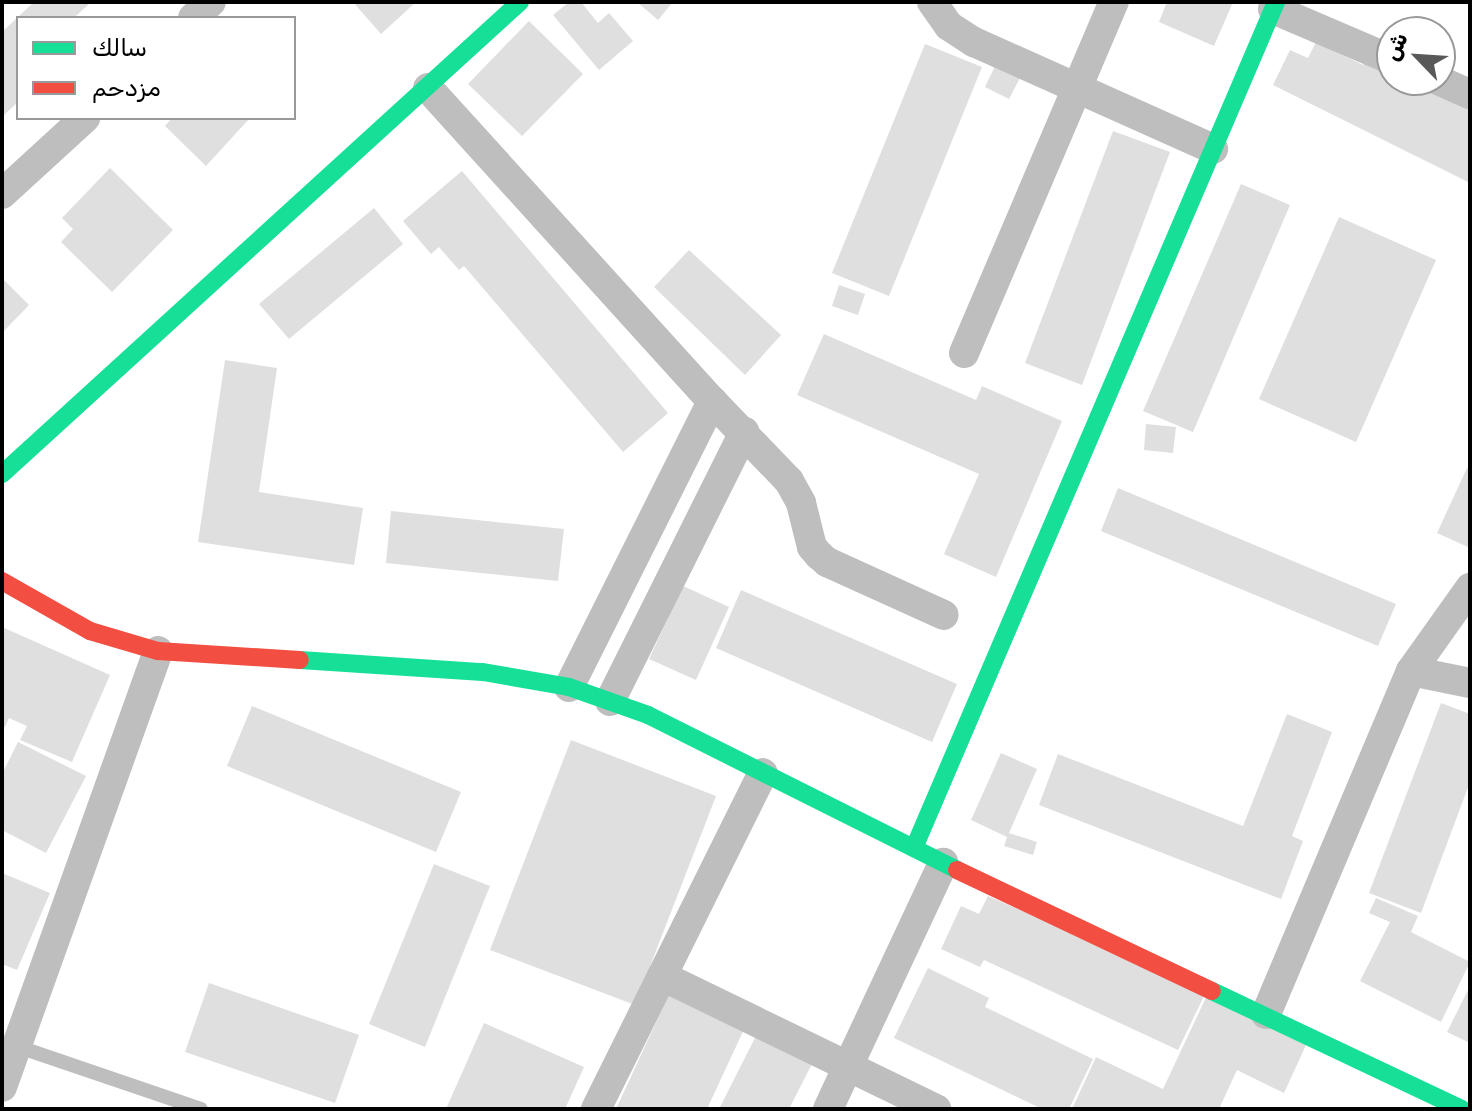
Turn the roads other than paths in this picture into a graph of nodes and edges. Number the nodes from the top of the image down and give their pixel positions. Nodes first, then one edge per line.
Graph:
1 (211, 2) edge
2 (520, 2) edge
3 (932, 2) edge
4 (1114, 2) edge
5 (1274, 6) edge
6 (195, 16) edge
7 (1376, 53) edge
8 (428, 88) junction
9 (1077, 88) junction
10 (83, 120) edge
11 (1213, 149) junction
12 (2, 194) edge
13 (964, 353) dead end
14 (712, 401) junction
15 (744, 432) junction
16 (2, 474) edge
17 (2, 581) edge
18 (1470, 588) edge
19 (944, 615) dead end
20 (158, 651) junction
21 (1411, 671) junction
22 (1470, 683) edge
23 (569, 687) junction
24 (610, 701) junction
25 (763, 773) junction
26 (914, 848) junction
27 (943, 863) junction
28 (662, 976) junction
29 (1266, 1014) junction
30 (19, 1047) junction
31 (848, 1066) junction
32 (2, 1087) edge
33 (201, 1109) edge
34 (596, 1109) edge
35 (828, 1109) edge
36 (936, 1109) edge
37 (1462, 1109) edge

1 - 6 street
2 - 8 street
3 - 9 street
4 - 9 street
5 - 7 street
5 - 11 street
8 - 14 street
8 - 16 street
9 - 11 street
9 - 13 street
10 - 12 street
11 - 26 street
14 - 15 street
14 - 23 street
15 - 19 street
15 - 24 street
17 - 20 street
18 - 21 street
20 - 23 street
20 - 30 street
21 - 22 street
21 - 29 street
23 - 24 street
24 - 25 street
25 - 26 street
25 - 28 street
26 - 27 street
27 - 29 street
27 - 31 street
28 - 31 street
28 - 34 street
29 - 37 street
30 - 32 street
30 - 33 lane
31 - 35 street
31 - 36 street

